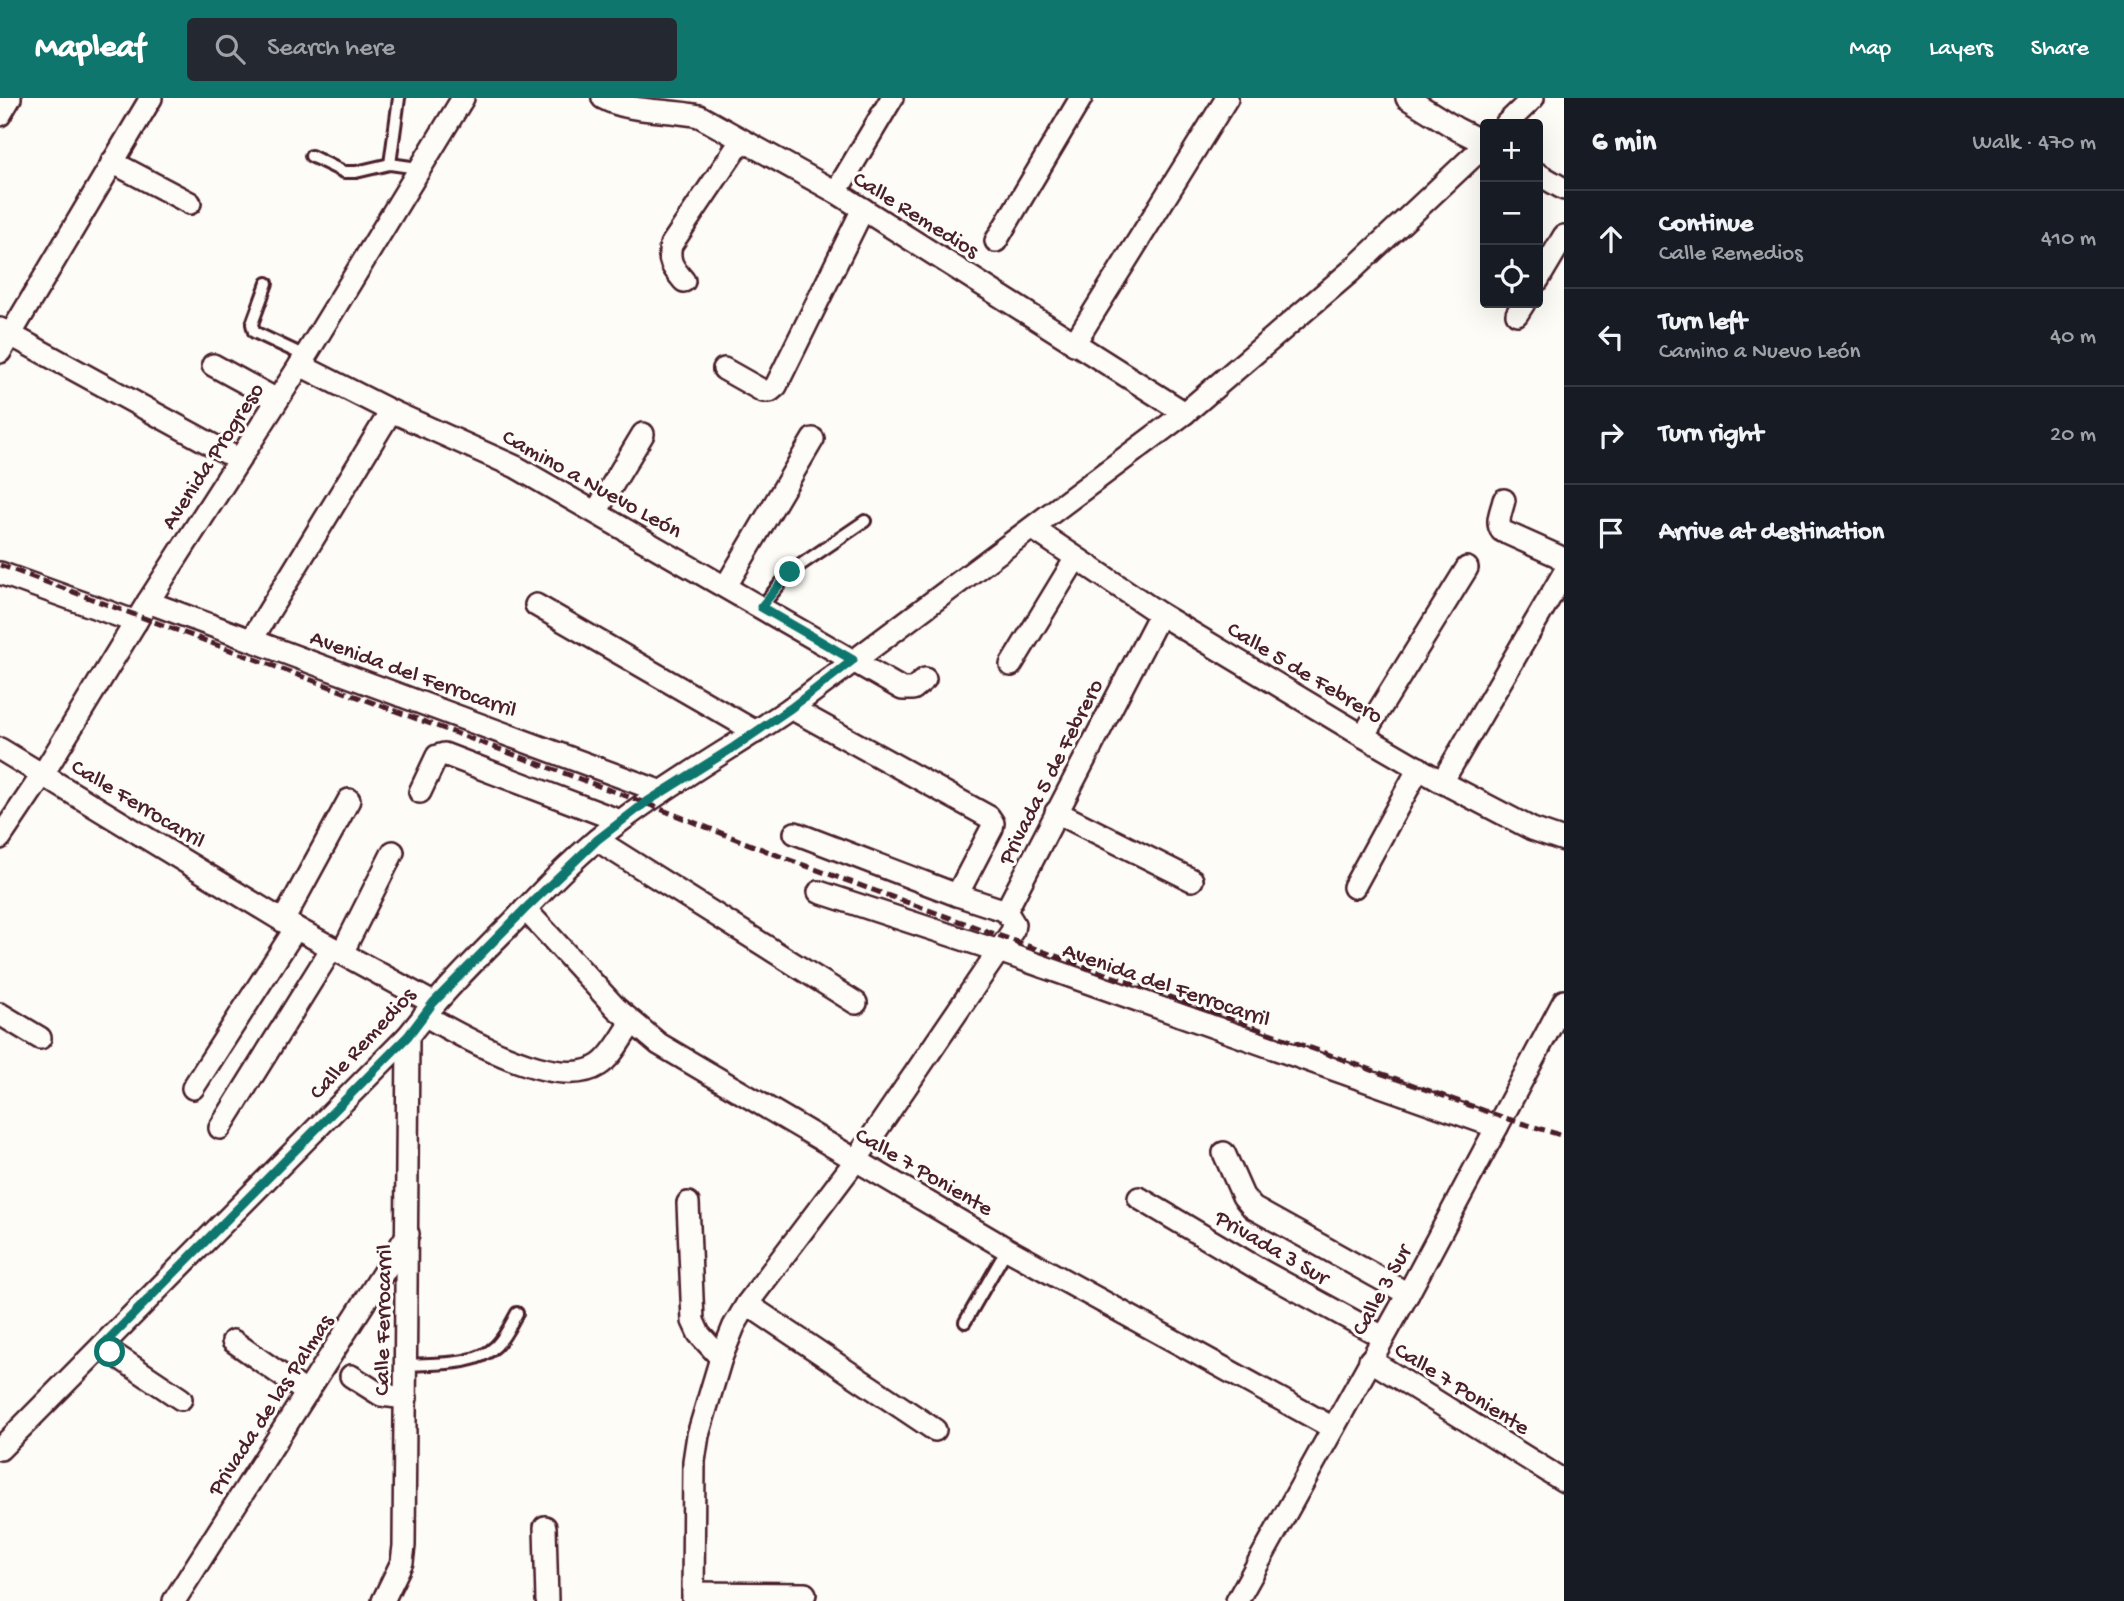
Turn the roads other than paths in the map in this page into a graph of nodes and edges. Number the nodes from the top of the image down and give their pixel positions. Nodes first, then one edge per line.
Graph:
1 (10, 98) edge
2 (151, 98) edge
3 (399, 98) edge
4 (463, 98) edge
5 (603, 98) edge
6 (892, 98) edge
7 (1081, 98) edge
8 (1227, 98) edge
9 (1407, 98) edge
10 (1533, 98) edge
11 (0, 115) edge
12 (1511, 119) edge
13 (741, 141) junction
14 (1480, 141) edge
15 (1480, 149) edge
16 (311, 156) dead end
17 (112, 162) junction
18 (390, 164) junction
19 (418, 168) junction
20 (1543, 177) edge
21 (1564, 189) edge
22 (836, 192) junction
23 (190, 204) dead end
24 (863, 209) junction
25 (1564, 236) edge
26 (996, 241) dead end
27 (1543, 272) edge
28 (684, 281) dead end
29 (267, 283) dead end
30 (3, 339) edge
31 (1074, 344) junction
32 (302, 360) junction
33 (213, 365) dead end
34 (724, 369) dead end
35 (277, 400) junction
36 (391, 411) junction
37 (1185, 413) junction
38 (643, 434) dead end
39 (813, 439) dead end
40 (238, 459) junction
41 (1504, 500) dead end
42 (596, 512) junction
43 (865, 522) dead end
44 (1032, 528) junction
45 (1076, 558) junction
46 (1564, 565) edge
47 (1467, 568) dead end
48 (0, 573) edge
49 (726, 586) junction
50 (148, 602) junction
51 (536, 605) dead end
52 (761, 607) junction
53 (1160, 614) junction
54 (136, 622) junction
55 (252, 639) junction
56 (853, 660) junction
57 (1011, 665) dead end
58 (925, 679) dead end
59 (791, 708) junction
60 (756, 732) junction
61 (1363, 736) junction
62 (0, 749) edge
63 (1419, 768) junction
64 (43, 774) junction
65 (1441, 782) junction
66 (420, 792) dead end
67 (662, 792) junction
68 (349, 800) dead end
69 (1056, 813) junction
70 (620, 821) junction
71 (795, 833) dead end
72 (0, 838) edge
73 (597, 840) junction
74 (1564, 840) edge
75 (393, 852) dead end
76 (1192, 880) dead end
77 (1353, 887) dead end
78 (819, 892) dead end
79 (957, 895) junction
80 (525, 909) junction
81 (1006, 911) junction
82 (289, 924) junction
83 (337, 951) junction
84 (999, 951) junction
85 (1564, 1001) edge
86 (856, 1003) dead end
87 (429, 1009) junction
88 (0, 1014) edge
89 (632, 1023) junction
90 (408, 1036) junction
91 (40, 1038) dead end
92 (193, 1088) dead end
93 (1497, 1127) junction
94 (220, 1128) dead end
95 (1224, 1153) dead end
96 (856, 1160) junction
97 (1139, 1198) dead end
98 (688, 1203) dead end
99 (408, 1234) junction
100 (1007, 1249) junction
101 (1408, 1294) junction
102 (747, 1304) junction
103 (517, 1313) dead end
104 (965, 1322) dead end
105 (1383, 1337) junction
106 (233, 1341) dead end
107 (102, 1346) junction
108 (721, 1358) junction
109 (1370, 1360) junction
110 (406, 1365) junction
111 (351, 1376) dead end
112 (307, 1393) junction
113 (406, 1398) junction
114 (181, 1399) dead end
115 (1333, 1428) junction
116 (935, 1430) dead end
117 (0, 1449) edge
118 (1564, 1481) edge
119 (545, 1527) dead end
120 (805, 1594) dead end
121 (693, 1597) edge
122 (174, 1601) edge
123 (383, 1601) edge
124 (547, 1601) edge
125 (1237, 1601) edge

1 - 11 street
2 - 17 street
3 - 18 lane
4 - 19 street, Avenida Progreso
5 - 13 street, Calle Remedios
6 - 22 street
7 - 26 street
8 - 31 street
9 - 14 street
10 - 12 street
13 - 22 street, Calle Remedios
13 - 28 street
15 - 37 street, Calle Remedios
16 - 18 lane
17 - 23 street
17 - 30 street
18 - 19 lane
19 - 32 street, Avenida Progreso
20 - 21 street
22 - 24 street, Calle Remedios
24 - 31 street, Calle Remedios
24 - 34 street
25 - 27 street
29 - 32 lane
30 - 40 street
31 - 37 street, Calle Remedios
32 - 35 street, Avenida Progreso
32 - 36 street, Camino a Nuevo León
33 - 35 street
35 - 40 street, Avenida Progreso
36 - 42 street, Camino a Nuevo León
36 - 55 street
37 - 44 street, Calle Remedios
38 - 42 street
39 - 49 street
40 - 50 street, Avenida Progreso
41 - 46 street
42 - 49 street, Camino a Nuevo León
43 - 52 lane
44 - 45 street, Calle 5 de Febrero
44 - 56 street, Calle Remedios
45 - 53 street, Calle 5 de Febrero
45 - 57 street
46 - 65 street
47 - 61 street
48 - 54 street
49 - 52 street, Camino a Nuevo León
50 - 54 street, Avenida Progreso
50 - 55 street, Avenida del Ferrocarril
51 - 60 street
52 - 56 street, Camino a Nuevo León
53 - 61 street, Calle 5 de Febrero
53 - 69 street, Privada 5 de Febrero
54 - 64 street, Avenida Progreso
55 - 67 street, Avenida del Ferrocarril
56 - 58 street, Camino a Nuevo León
56 - 59 street, Calle Remedios
59 - 60 street, Calle Remedios
59 - 79 street
60 - 67 street, Calle Remedios
61 - 63 street, Calle 5 de Febrero
62 - 64 street, Calle Ferrocarril
63 - 65 street, Calle 5 de Febrero
63 - 77 street
64 - 72 street, Avenida Progreso
64 - 82 street, Calle Ferrocarril
65 - 74 street, Calle 5 de Febrero
66 - 70 street
67 - 70 street, Calle Remedios
68 - 82 street
69 - 76 street
69 - 81 street, Privada 5 de Febrero
70 - 73 street, Calle Remedios
71 - 79 street
73 - 80 street, Calle Remedios
73 - 86 street
75 - 83 street
78 - 84 street, Avenida del Ferrocarril
79 - 81 street
80 - 87 street, Calle Remedios
80 - 89 street, Calle 7 Poniente
81 - 84 street, Privada 5 de Febrero
82 - 83 street, Calle Ferrocarril
82 - 92 street
83 - 87 street, Calle Ferrocarril
83 - 94 street
84 - 93 street, Avenida del Ferrocarril
84 - 96 street
85 - 93 street, Calle 3 Sur
87 - 89 street, Calle Ferrocarril
87 - 90 street, Calle Remedios
88 - 91 street
89 - 96 street, Calle 7 Poniente
90 - 99 street, Calle Ferrocarril
90 - 107 street, Calle Remedios
93 - 101 street, Calle 3 Sur
95 - 101 street
96 - 100 street, Calle 7 Poniente
96 - 102 street
97 - 105 street, Privada 3 Sur
98 - 108 street
99 - 110 street, Calle Ferrocarril
99 - 112 street, Privada de las Palmas
100 - 104 lane
100 - 115 street, Calle 7 Poniente
101 - 105 street, Calle 3 Sur
102 - 108 street
102 - 116 street
103 - 110 lane
105 - 109 street, Calle 3 Sur
106 - 112 street
107 - 114 street
107 - 117 street, Calle Remedios
108 - 121 street
109 - 115 street, Calle 3 Sur
109 - 118 street, Calle 7 Poniente
110 - 113 street, Calle Ferrocarril
111 - 113 street
112 - 122 street, Privada de las Palmas
113 - 123 street, Calle Ferrocarril
115 - 125 street, Calle 3 Sur
119 - 124 street
120 - 121 street

